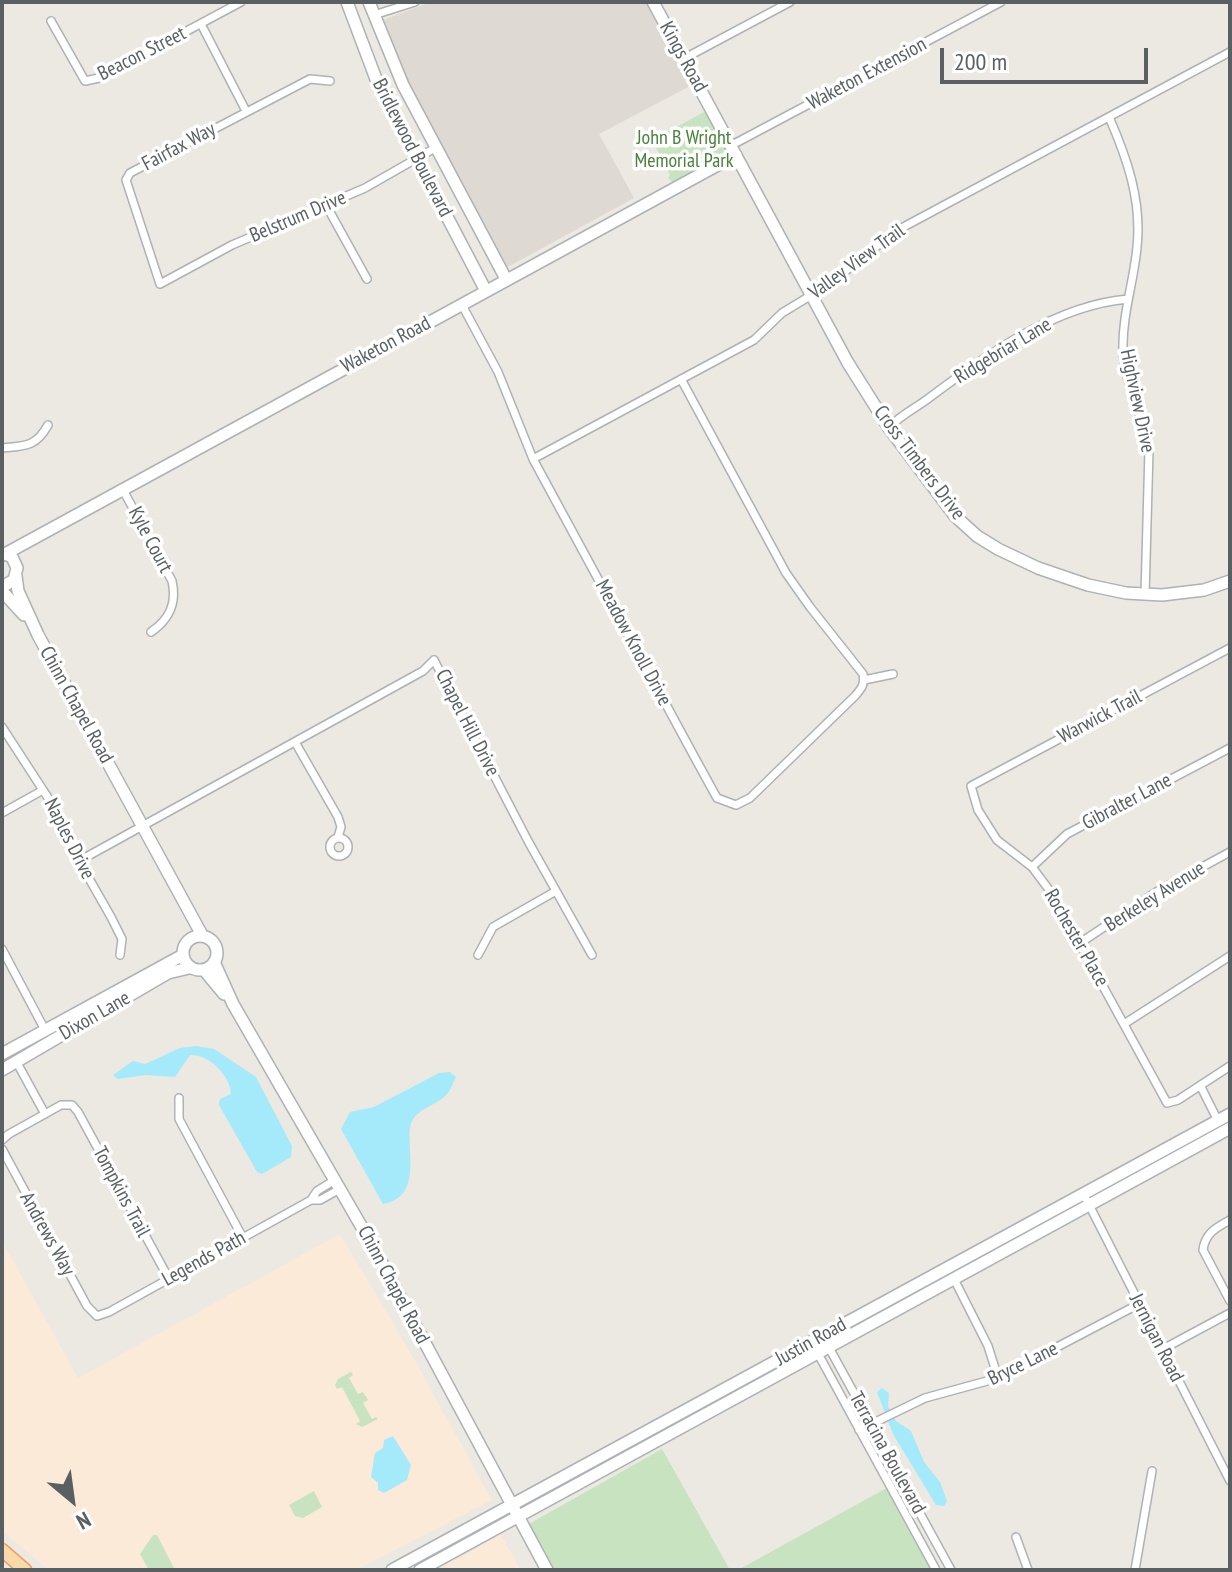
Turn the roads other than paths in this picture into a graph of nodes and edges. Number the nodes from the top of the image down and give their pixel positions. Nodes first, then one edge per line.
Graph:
1 (241, 2) edge
2 (347, 2) edge
3 (369, 2) edge
4 (415, 2) edge
5 (653, 2) edge
6 (790, 2) edge
7 (1001, 2) edge
8 (374, 15) junction
9 (51, 21) dead end
10 (201, 24) junction
11 (1230, 52) edge
12 (685, 58) junction
13 (330, 81) dead end
14 (246, 111) junction
15 (1109, 117) junction
16 (435, 148) junction
17 (734, 150) junction
18 (416, 157) junction
19 (326, 205) junction
20 (367, 279) dead end
21 (506, 279) junction
22 (160, 284) joint
23 (486, 291) junction
24 (811, 295) junction
25 (1128, 299) junction
26 (462, 305) junction
27 (681, 379) junction
28 (48, 425) dead end
29 (889, 428) junction
30 (2, 448) edge
31 (533, 459) junction
32 (122, 488) junction
33 (36, 536) junction
34 (3, 553) edge
35 (16, 570) junction
36 (1230, 581) edge
37 (2, 589) edge
38 (1145, 595) junction
39 (151, 632) dead end
40 (38, 635) junction
41 (1230, 648) edge
42 (893, 674) dead end
43 (864, 680) junction
44 (2, 727) edge
45 (295, 742) junction
46 (1230, 748) edge
47 (971, 786) joint
48 (43, 790) junction
49 (2, 813) edge
50 (141, 825) junction
51 (338, 837) dead end
52 (1230, 852) edge
53 (79, 861) junction
54 (1032, 867) junction
55 (556, 891) junction
56 (183, 902) junction
57 (202, 935) junction
58 (188, 941) junction
59 (1080, 943) junction
60 (2, 949) edge
61 (120, 955) dead end
62 (183, 955) junction
63 (478, 955) dead end
64 (592, 955) dead end
65 (1230, 956) edge
66 (209, 966) junction
67 (189, 968) junction
68 (1124, 1024) junction
69 (45, 1030) junction
70 (2, 1054) edge
71 (16, 1061) junction
72 (1230, 1066) edge
73 (2, 1070) edge
74 (1201, 1087) junction
75 (179, 1098) dead end
76 (45, 1114) junction
77 (1230, 1114) edge
78 (1218, 1121) junction
79 (1230, 1128) edge
80 (2, 1140) edge
81 (2, 1149) edge
82 (337, 1185) junction
83 (1083, 1193) junction
84 (1090, 1205) junction
85 (1230, 1220) edge
86 (243, 1238) junction
87 (169, 1279) junction
88 (954, 1279) junction
89 (1230, 1301) edge
90 (1139, 1304) junction
91 (1230, 1313) edge
92 (97, 1316) joint
93 (820, 1344) junction
94 (1163, 1349) junction
95 (998, 1378) junction
96 (872, 1425) junction
97 (859, 1430) junction
98 (1152, 1471) dead end
99 (1230, 1481) edge
100 (512, 1504) junction
101 (519, 1516) junction
102 (1016, 1537) dead end
103 (2, 1550) edge
104 (25, 1570) edge
105 (392, 1570) edge
106 (420, 1570) edge
107 (547, 1570) edge
108 (936, 1570) edge
109 (951, 1570) edge
110 (1028, 1570) edge
111 (1135, 1570) edge

1 - 10 street, Beacon Street
2 - 18 street, Bridlewood Boulevard
3 - 8 street, Bridlewood Boulevard
4 - 8 street
5 - 12 street, Kings Road
6 - 12 street
7 - 17 street, Waketon Extension
8 - 16 street, Bridlewood Boulevard
9 - 10 street, Beacon Street
10 - 14 street
11 - 15 street, Valley View Trail
12 - 17 street, Kings Road
13 - 14 street
14 - 22 street, Fairfax Way
15 - 24 street, Valley View Trail
15 - 25 street, Highview Drive
16 - 18 street, Belstrum Drive
16 - 21 street, Bridlewood Boulevard
17 - 21 street, Waketon Road
17 - 24 street, Cross Timbers Drive
18 - 19 street, Belstrum Drive
18 - 23 street, Bridlewood Boulevard
19 - 20 street
19 - 22 street, Belstrum Drive
21 - 23 street, Waketon Road
23 - 26 street, Waketon Road
24 - 27 street, Valley View Trail
24 - 29 street, Cross Timbers Drive
25 - 29 street, Ridgebriar Lane
25 - 38 street, Highview Drive
26 - 31 street, Meadow Knoll Drive
26 - 32 street, Waketon Road
27 - 31 street, Valley View Trail
27 - 43 street
28 - 30 street
29 - 38 street, Cross Timbers Drive
31 - 43 street, Meadow Knoll Drive
32 - 33 street, Waketon Road
32 - 39 street, Kyle Court
33 - 34 street, Waketon Road
33 - 35 street, Waketon Road
34 - 35 street
35 - 37 street, Waketon Road
35 - 40 street, Chinn Chapel Road
36 - 38 street, Cross Timbers Drive
37 - 40 street, Chinn Chapel Road
40 - 50 street, Chinn Chapel Road
41 - 47 street, Warwick Trail
42 - 43 street
44 - 48 street, Naples Drive
45 - 50 street, Chapel Hill Drive
45 - 51 street
45 - 55 street, Chapel Hill Drive
46 - 54 street, Gibralter Lane
47 - 54 street, Rochester Place
48 - 49 street
48 - 53 street, Naples Drive
50 - 53 street, Chapel Hill Drive
50 - 56 street, Chinn Chapel Road
52 - 59 street, Berkeley Avenue
53 - 61 street, Naples Drive
54 - 59 street, Rochester Place
55 - 63 street
55 - 64 street, Chapel Hill Drive
56 - 57 street, Chinn Chapel Road
56 - 58 street, Chinn Chapel Road
57 - 58 street
57 - 66 street
58 - 62 street
59 - 68 street, Rochester Place
60 - 69 street
62 - 67 street
62 - 69 street, Dixon Lane
65 - 68 street
66 - 67 street
66 - 82 street, Chinn Chapel Road
67 - 71 street, Dixon Lane
68 - 74 street, Rochester Place
69 - 70 street, Dixon Lane
71 - 73 street, Dixon Lane
71 - 76 street
72 - 74 street
74 - 78 street
75 - 86 street
76 - 80 street
76 - 87 street, Tompkins Trail
77 - 78 street, Justin Road
78 - 83 street, Justin Road
79 - 84 street, Justin Road
81 - 92 street, Andrews Way
82 - 86 street, Legends Path
82 - 100 street, Chinn Chapel Road
83 - 84 street, Jernigan Road
83 - 93 street, Justin Road
84 - 88 street, Justin Road
84 - 90 street, Jernigan Road
85 - 89 street
86 - 87 street, Legends Path
87 - 92 street, Legends Path
88 - 93 street, Justin Road
88 - 95 street
90 - 94 street, Jernigan Road
90 - 95 street, Bryce Lane
91 - 94 street
93 - 96 street, Terracina Boulevard
93 - 97 street, Terracina Boulevard
93 - 100 street, Justin Road
93 - 101 street, Justin Road
94 - 99 street, Jernigan Road
95 - 96 street, Bryce Lane
96 - 97 street, Bryce Lane
96 - 109 street, Terracina Boulevard
97 - 108 street, Terracina Boulevard
98 - 111 street
100 - 101 street, Chinn Chapel Road
100 - 105 street, Justin Road
101 - 106 street, Justin Road
101 - 107 street, Chinn Chapel Road
102 - 110 street
103 - 104 main road

